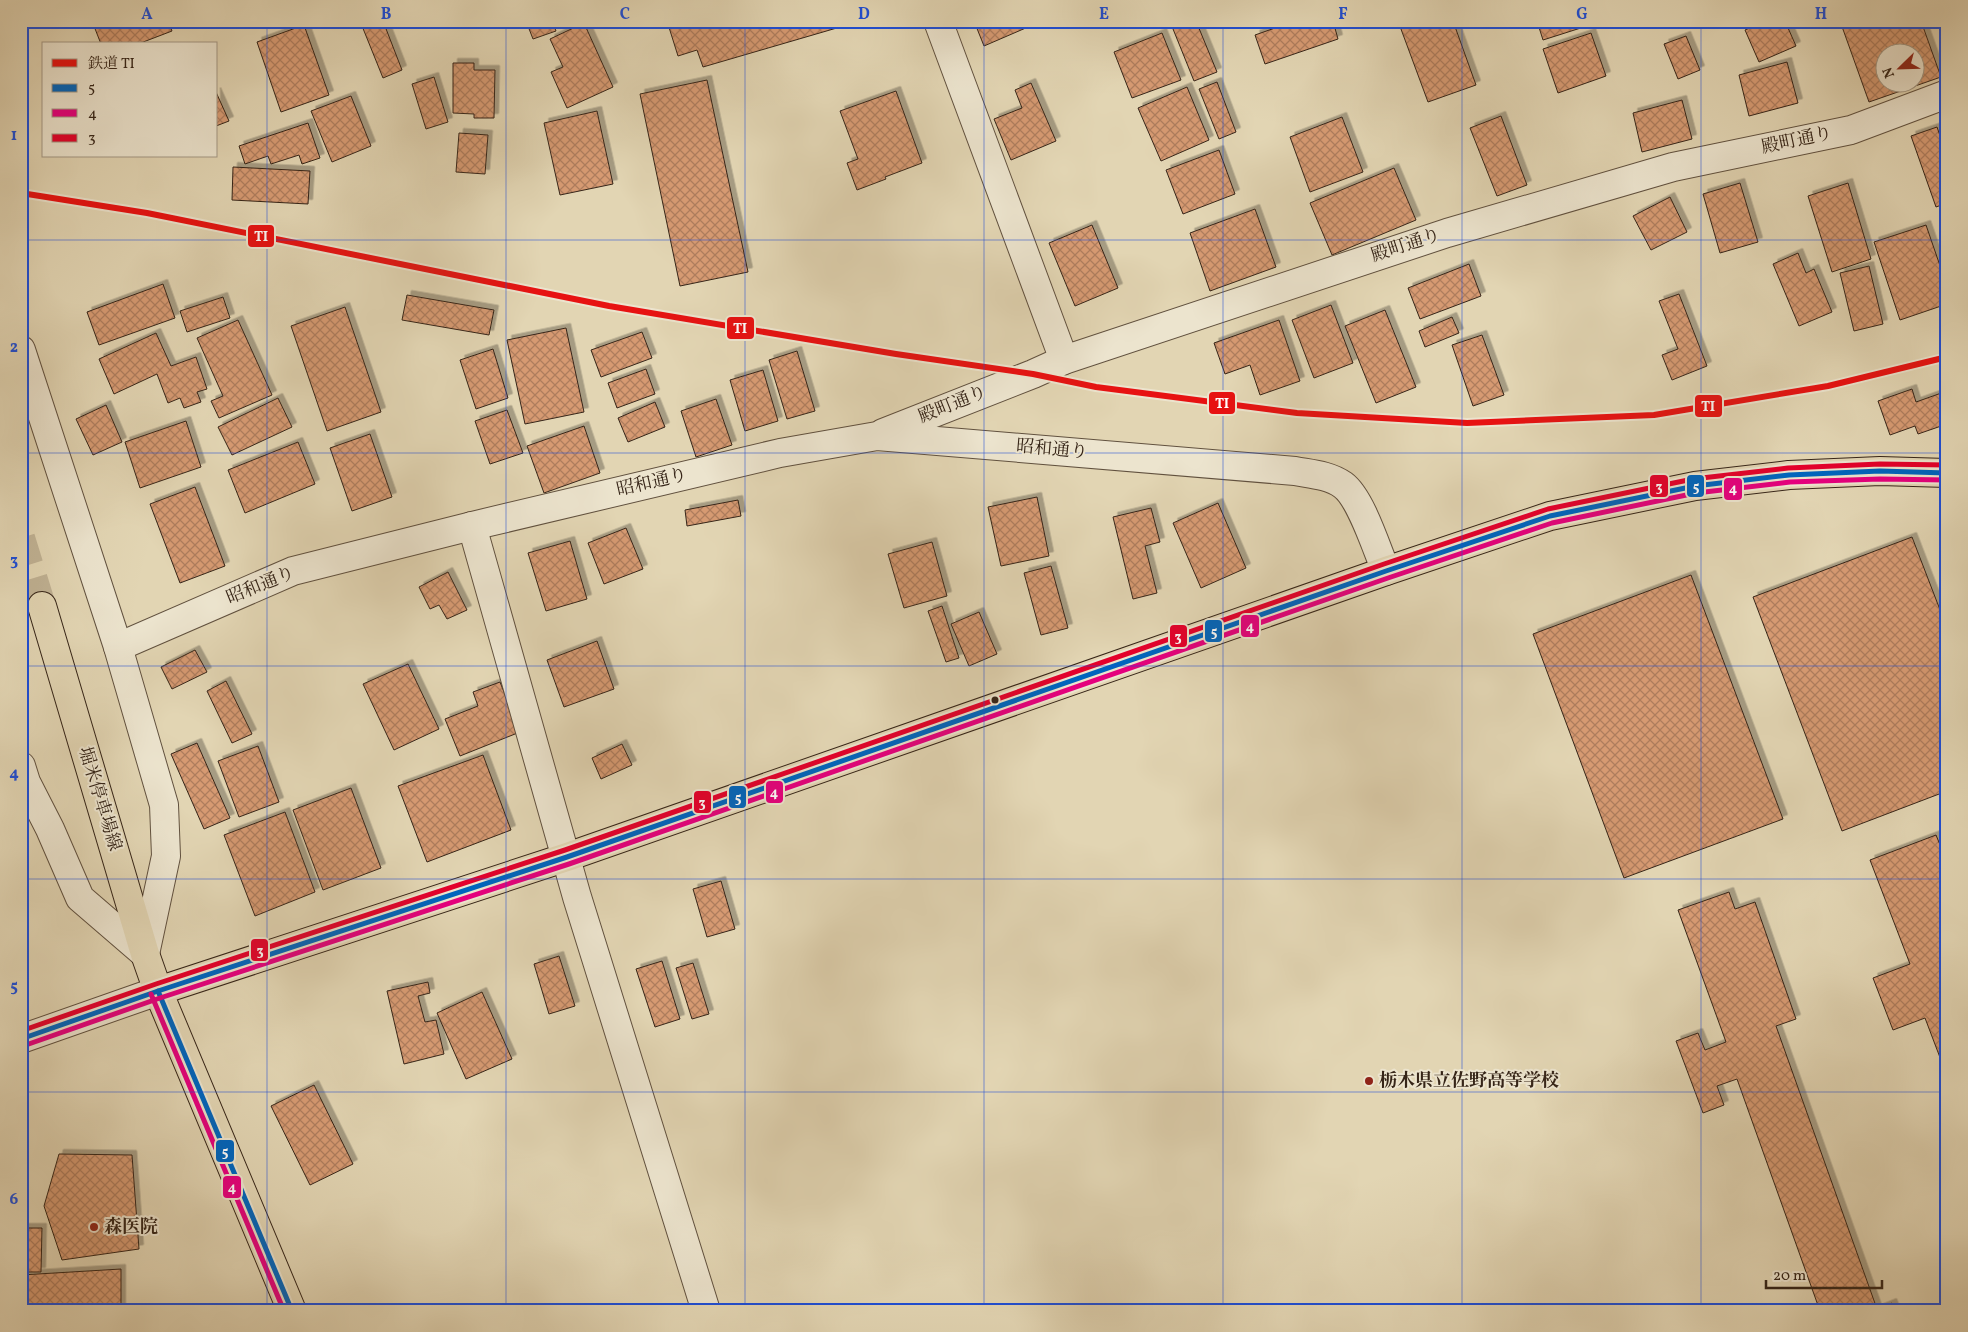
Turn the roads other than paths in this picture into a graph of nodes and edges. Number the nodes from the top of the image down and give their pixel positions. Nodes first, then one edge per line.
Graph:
1 (938, 21) edge
2 (1947, 94) edge
3 (21, 350) edge
4 (1064, 360) junction
5 (877, 436) junction
6 (1947, 473) edge
7 (472, 526) junction
8 (1386, 571) junction
9 (42, 606) tunnel mouth
10 (118, 647) junction
11 (21, 766) edge
12 (567, 857) junction
13 (145, 954) junction
14 (158, 991) junction
15 (21, 1039) edge
16 (292, 1311) edge
17 (706, 1311) edge

1 - 4 street
2 - 4 street, 殿町通り
3 - 10 street
4 - 5 street, 殿町通り
5 - 7 street, 昭和通り
5 - 8 street, 昭和通り
6 - 8 main road
7 - 10 street, 昭和通り
7 - 12 street
8 - 12 main road
9 - 13 main road, 堀米停車場線
10 - 13 street
11 - 13 street
12 - 14 main road
12 - 17 street
13 - 14 main road, 堀米停車場線
14 - 15 street
14 - 16 main road, 堀米停車場線

